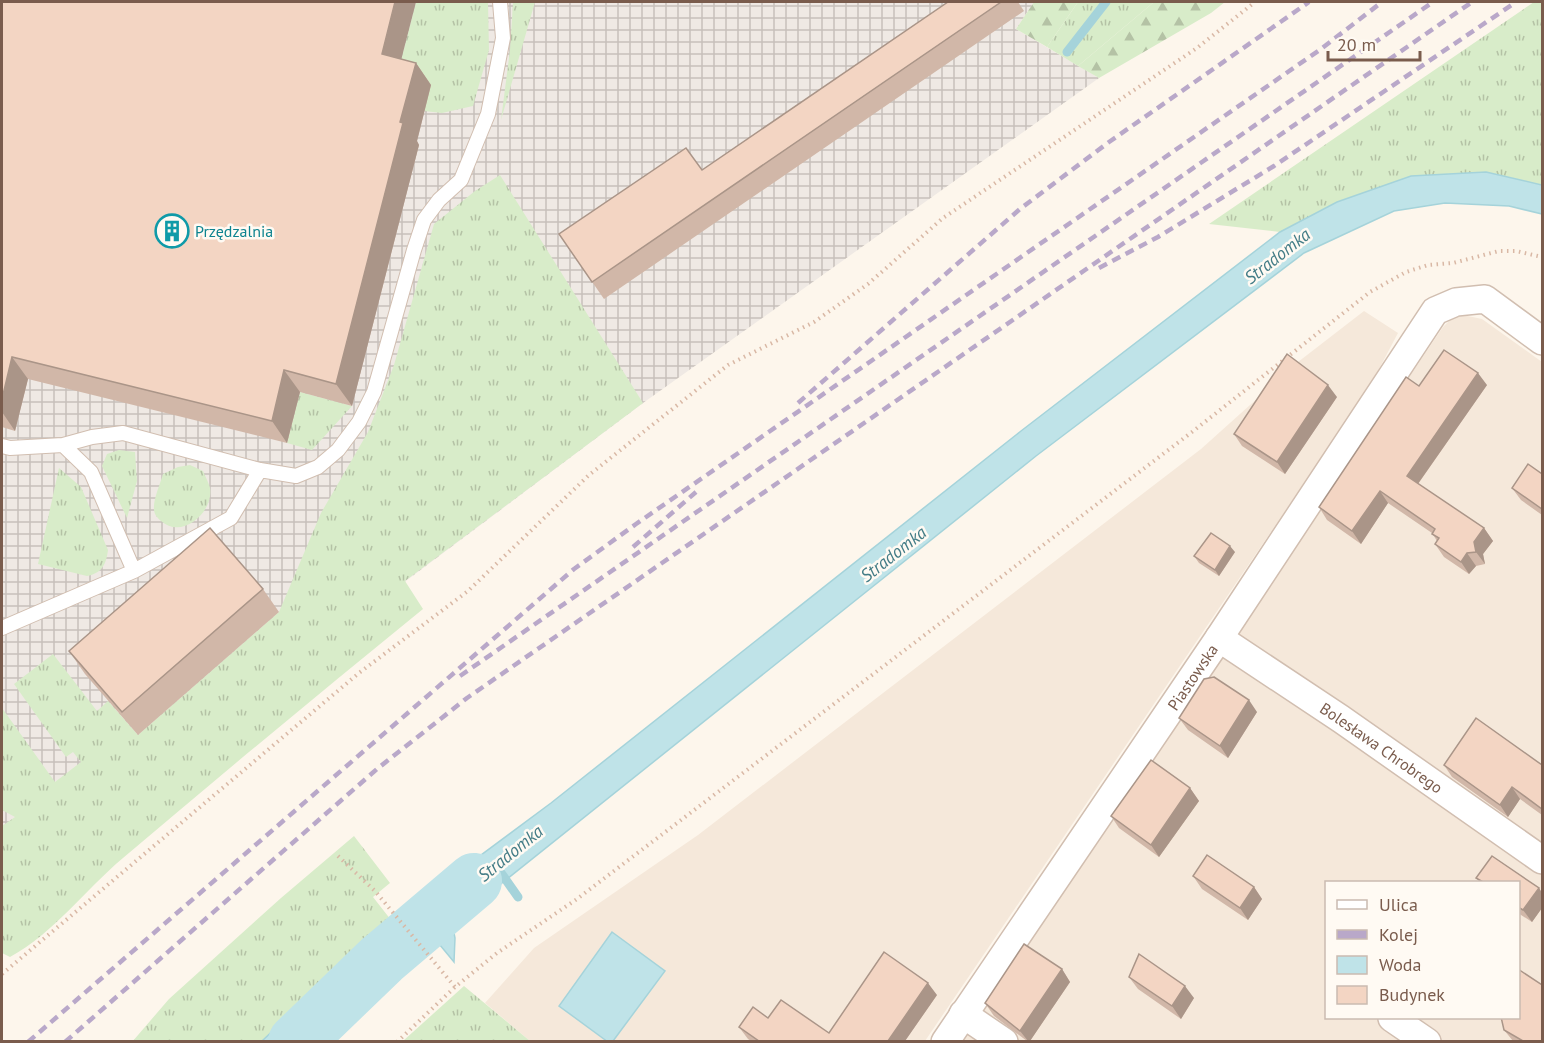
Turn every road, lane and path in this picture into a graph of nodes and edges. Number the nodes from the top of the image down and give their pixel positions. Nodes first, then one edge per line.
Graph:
1 (500, 2) edge
2 (1255, 2) edge
3 (1542, 256) edge
4 (1536, 333) edge
5 (63, 445) junction
6 (2, 446) edge
7 (260, 470) junction
8 (134, 571) junction
9 (2, 627) edge
10 (1219, 638) junction
11 (338, 856) dead end
12 (1542, 860) edge
13 (2, 974) edge
14 (455, 987) junction
15 (963, 1014) junction
16 (1395, 1019) edge
17 (397, 1041) edge
18 (945, 1041) edge
19 (1004, 1041) edge
20 (1427, 1041) edge

1 - 7 lane
2 - 13 path
3 - 14 path
4 - 10 street, Piastowska
5 - 6 lane
5 - 7 lane
5 - 8 lane
7 - 8 lane
8 - 9 lane
10 - 12 street, Bolesława Chrobrego
10 - 15 street, Piastowska
11 - 14 path
14 - 17 path
15 - 18 street, Piastowska
15 - 19 street
16 - 20 street

